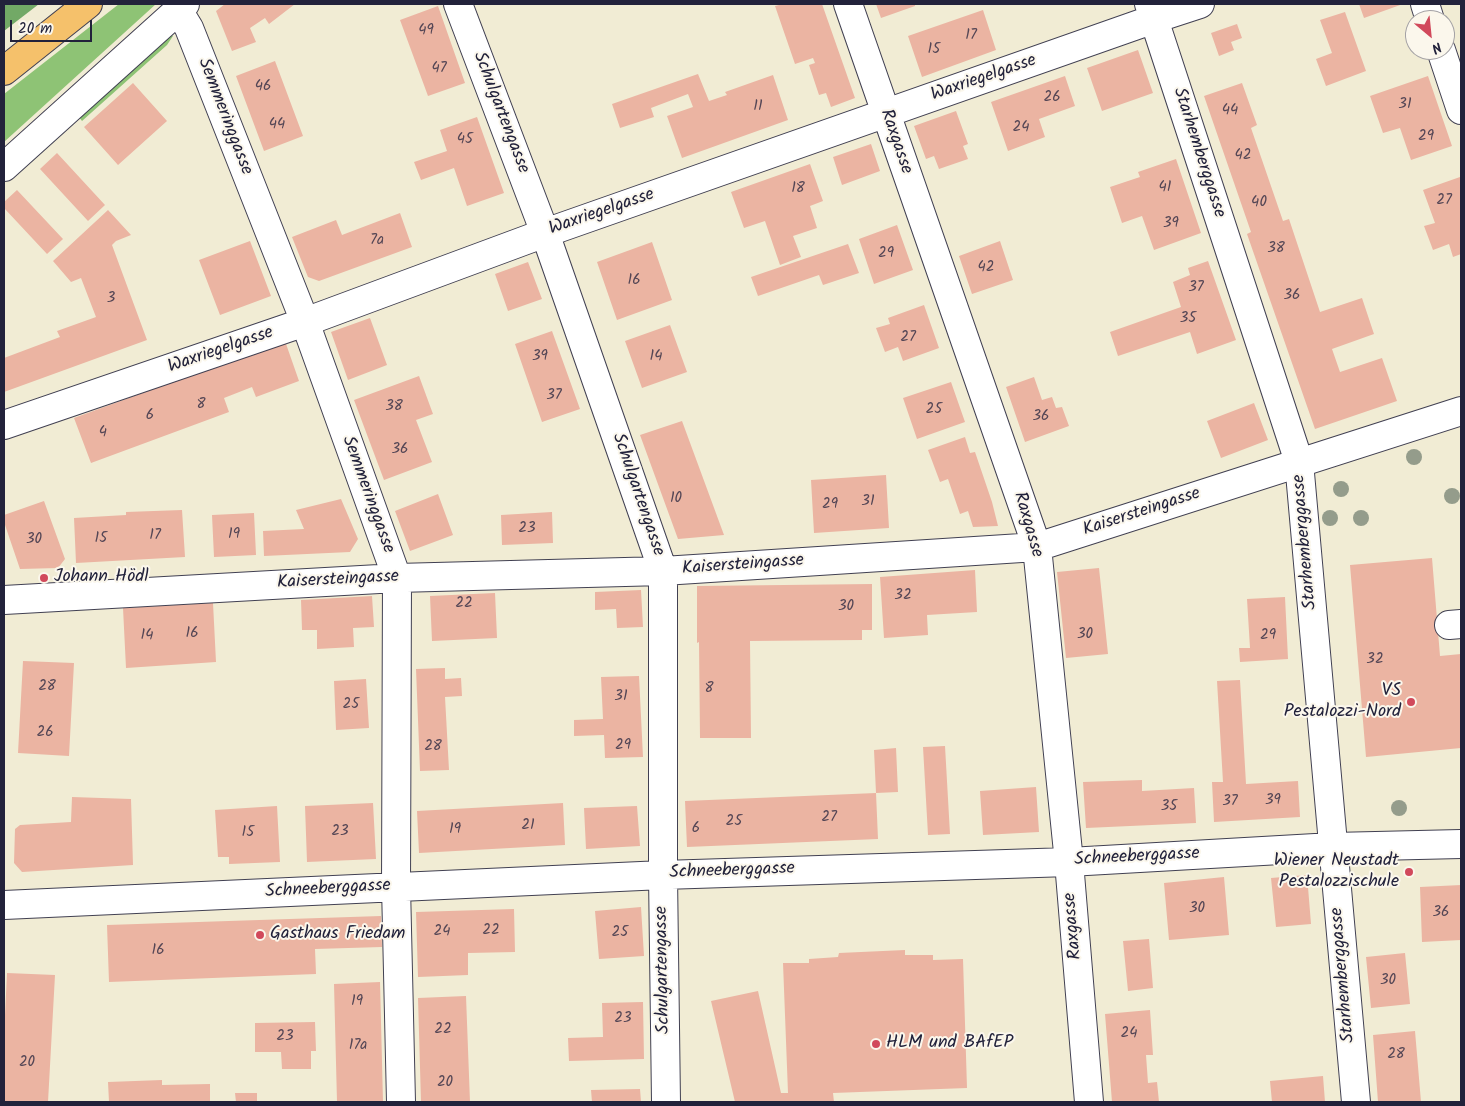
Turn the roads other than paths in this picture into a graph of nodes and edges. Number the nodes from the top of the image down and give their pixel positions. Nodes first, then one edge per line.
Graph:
1 (88, 4) edge
2 (458, 4) edge
3 (848, 4) edge
4 (1200, 4) edge
5 (181, 7) edge
6 (1152, 11) edge
7 (1444, 60) edge
8 (4, 71) edge
9 (1461, 110) edge
10 (885, 114) junction
11 (4, 167) edge
12 (545, 234) junction
13 (305, 322) junction
14 (1461, 411) edge
15 (4, 426) edge
16 (1299, 462) junction
17 (1037, 547) junction
18 (664, 571) junction
19 (397, 578) junction
20 (4, 600) edge
21 (1461, 844) edge
22 (1333, 847) junction
23 (1069, 862) junction
24 (663, 874) junction
25 (396, 886) junction
26 (4, 905) edge
27 (401, 1102) edge
28 (666, 1102) edge
29 (1089, 1102) edge
30 (1356, 1102) edge

1 - 8 main road
2 - 12 street, Schulgartengasse
3 - 10 street, Raxgasse
4 - 6 street, Waxriegelgasse
5 - 11 street
5 - 13 street, Semmeringgasse
6 - 10 street, Waxriegelgasse
6 - 16 street, Starhemberggasse
7 - 9 street
10 - 12 street, Waxriegelgasse
10 - 17 street, Raxgasse
12 - 13 street, Waxriegelgasse
12 - 18 street, Schulgartengasse
13 - 15 street, Waxriegelgasse
13 - 19 street, Semmeringgasse
14 - 16 street, Kaisersteingasse
16 - 17 street, Kaisersteingasse
16 - 22 street, Starhemberggasse
17 - 18 street, Kaisersteingasse
17 - 23 street, Raxgasse
18 - 19 street, Kaisersteingasse
18 - 24 street, Schulgartengasse
19 - 20 street, Kaisersteingasse
19 - 25 street, Semmeringgasse
21 - 22 street, Schneeberggasse
22 - 23 street, Schneeberggasse
22 - 30 street, Starhemberggasse
23 - 24 street, Schneeberggasse
23 - 29 street, Raxgasse
24 - 25 street, Schneeberggasse
24 - 28 street, Schulgartengasse
25 - 26 street, Schneeberggasse
25 - 27 street, Semmeringgasse

